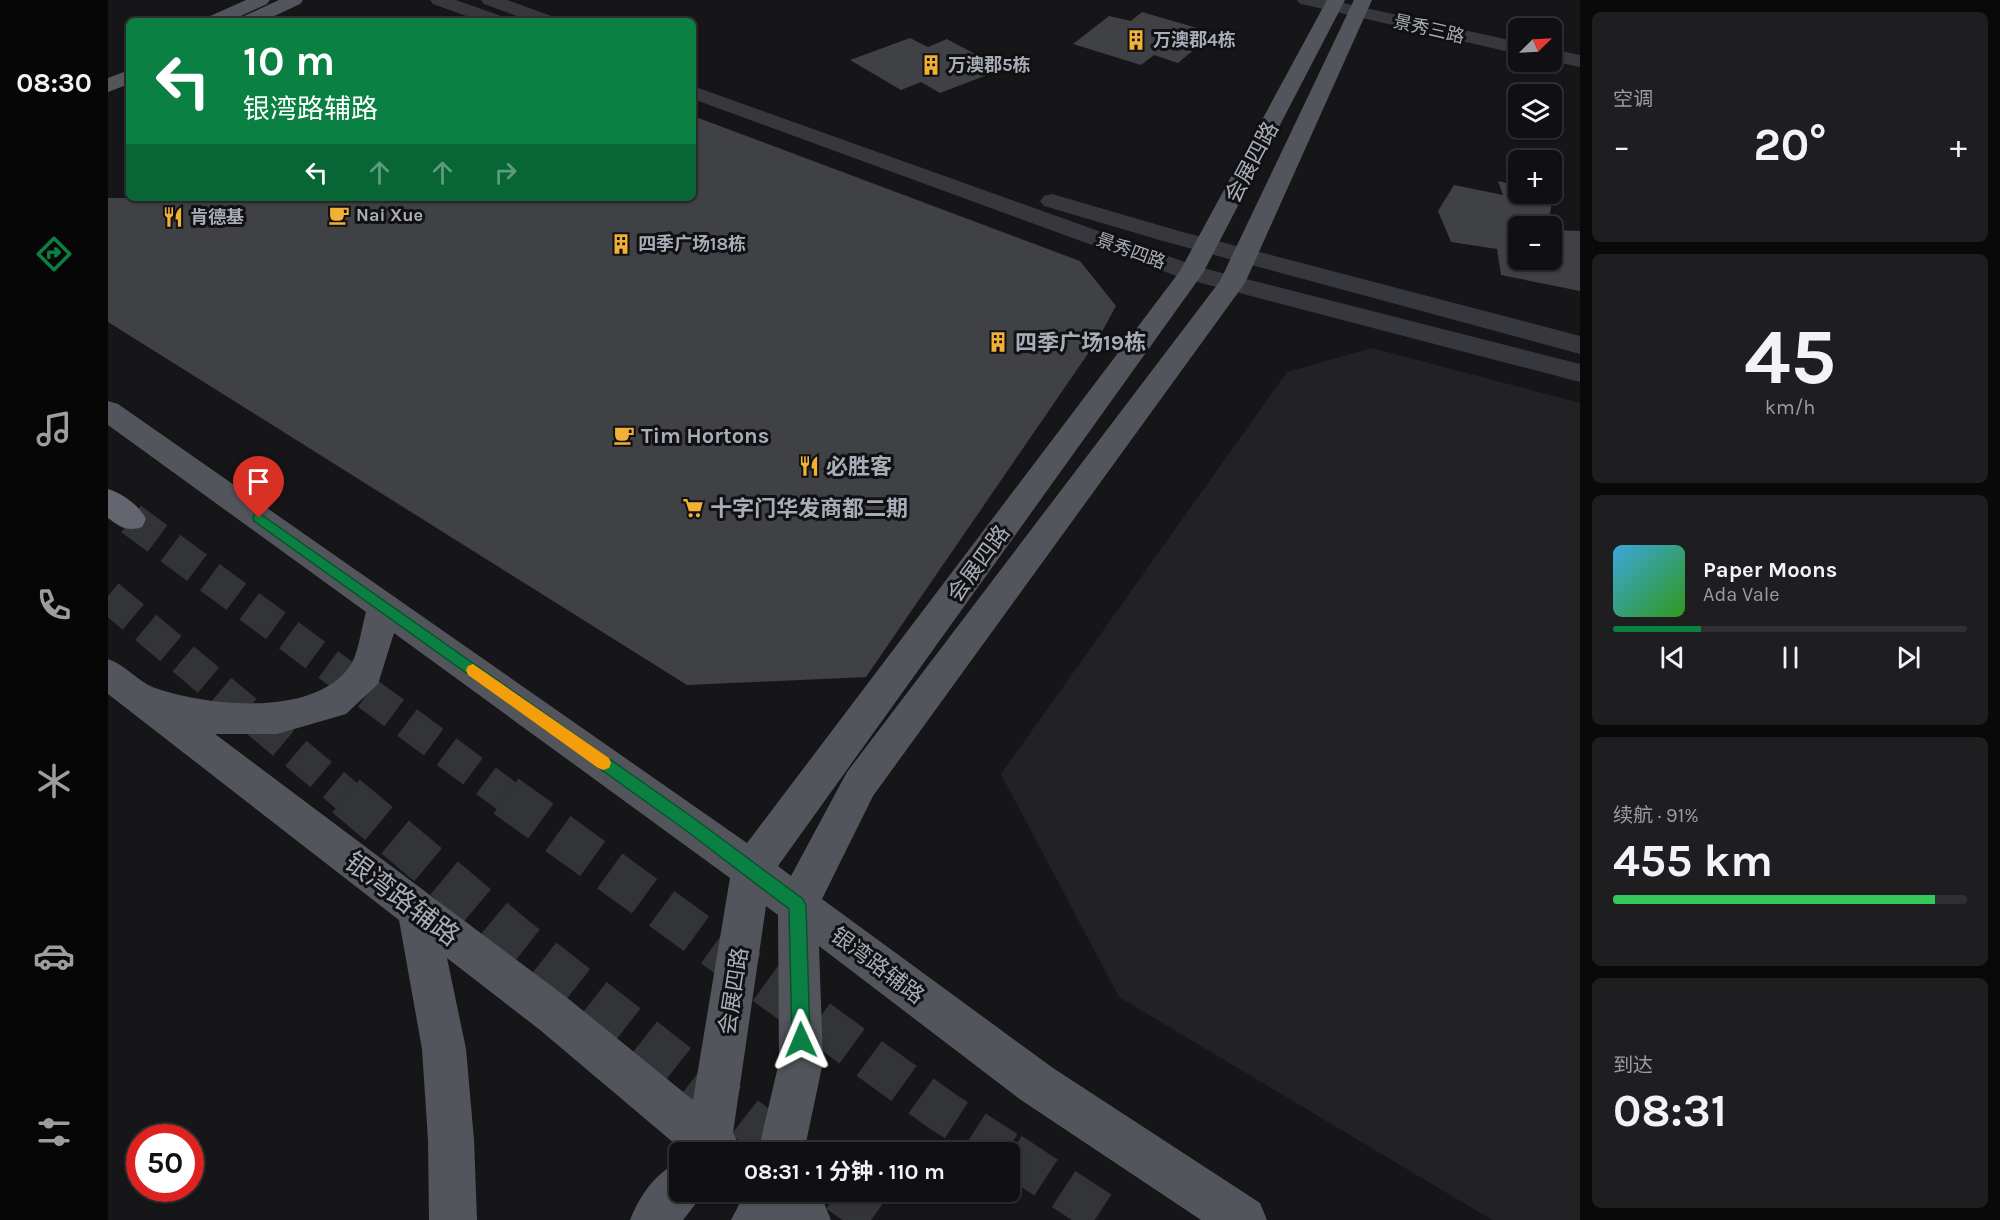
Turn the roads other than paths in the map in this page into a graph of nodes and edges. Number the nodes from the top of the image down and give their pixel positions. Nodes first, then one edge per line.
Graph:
1 (261, 0) edge
2 (294, 0) edge
3 (439, 0) edge
4 (490, 0) edge
5 (1344, 3) edge
6 (222, 18) edge
7 (255, 18) edge
8 (489, 18) edge
9 (539, 18) edge
10 (1508, 31) edge
11 (1562, 42) edge
12 (1508, 45) edge
13 (1580, 45) edge
14 (1562, 57) edge
15 (126, 61) edge
16 (1580, 61) edge
17 (108, 69) edge
18 (696, 75) edge
19 (126, 77) edge
20 (108, 86) edge
21 (696, 93) edge
22 (1205, 245) junction
23 (1245, 255) junction
24 (1191, 273) junction
25 (1232, 283) junction
26 (1580, 345) edge
27 (1580, 373) edge
28 (108, 411) edge
29 (384, 607) junction
30 (108, 674) edge
31 (139, 699) junction
32 (752, 870) junction
33 (798, 905) junction
34 (417, 910) junction
35 (703, 1142) edge
36 (712, 1142) edge
37 (786, 1142) edge
38 (669, 1200) edge
39 (453, 1220) edge
40 (654, 1220) edge
41 (1243, 1220) edge

1 - 6 main road
2 - 7 main road
3 - 8 street
4 - 9 street
5 - 10 street, 景秀三路
5 - 12 street, 景秀三路
5 - 22 main road, 会展四路
5 - 23 main road, 会展四路
11 - 13 street
14 - 16 street
15 - 17 main road
18 - 22 street, 景秀四路
19 - 20 main road
21 - 24 street, 景秀四路
22 - 23 street, 景秀四路
22 - 24 main road, 会展四路
23 - 25 main road, 会展四路
23 - 26 street, 景秀四路
24 - 25 street, 景秀四路
24 - 32 main road, 会展四路
25 - 27 street, 景秀四路
25 - 33 main road, 会展四路
28 - 29 main road, 银湾路辅路
29 - 31 main road
29 - 32 main road, 银湾路辅路
30 - 31 main road, 银湾路辅路
31 - 34 main road, 银湾路辅路
32 - 33 main road, 银湾路辅路
32 - 36 main road, 会展四路
33 - 37 main road
33 - 41 main road, 银湾路辅路
34 - 35 main road, 银湾路辅路
34 - 39 main road
38 - 40 main road

